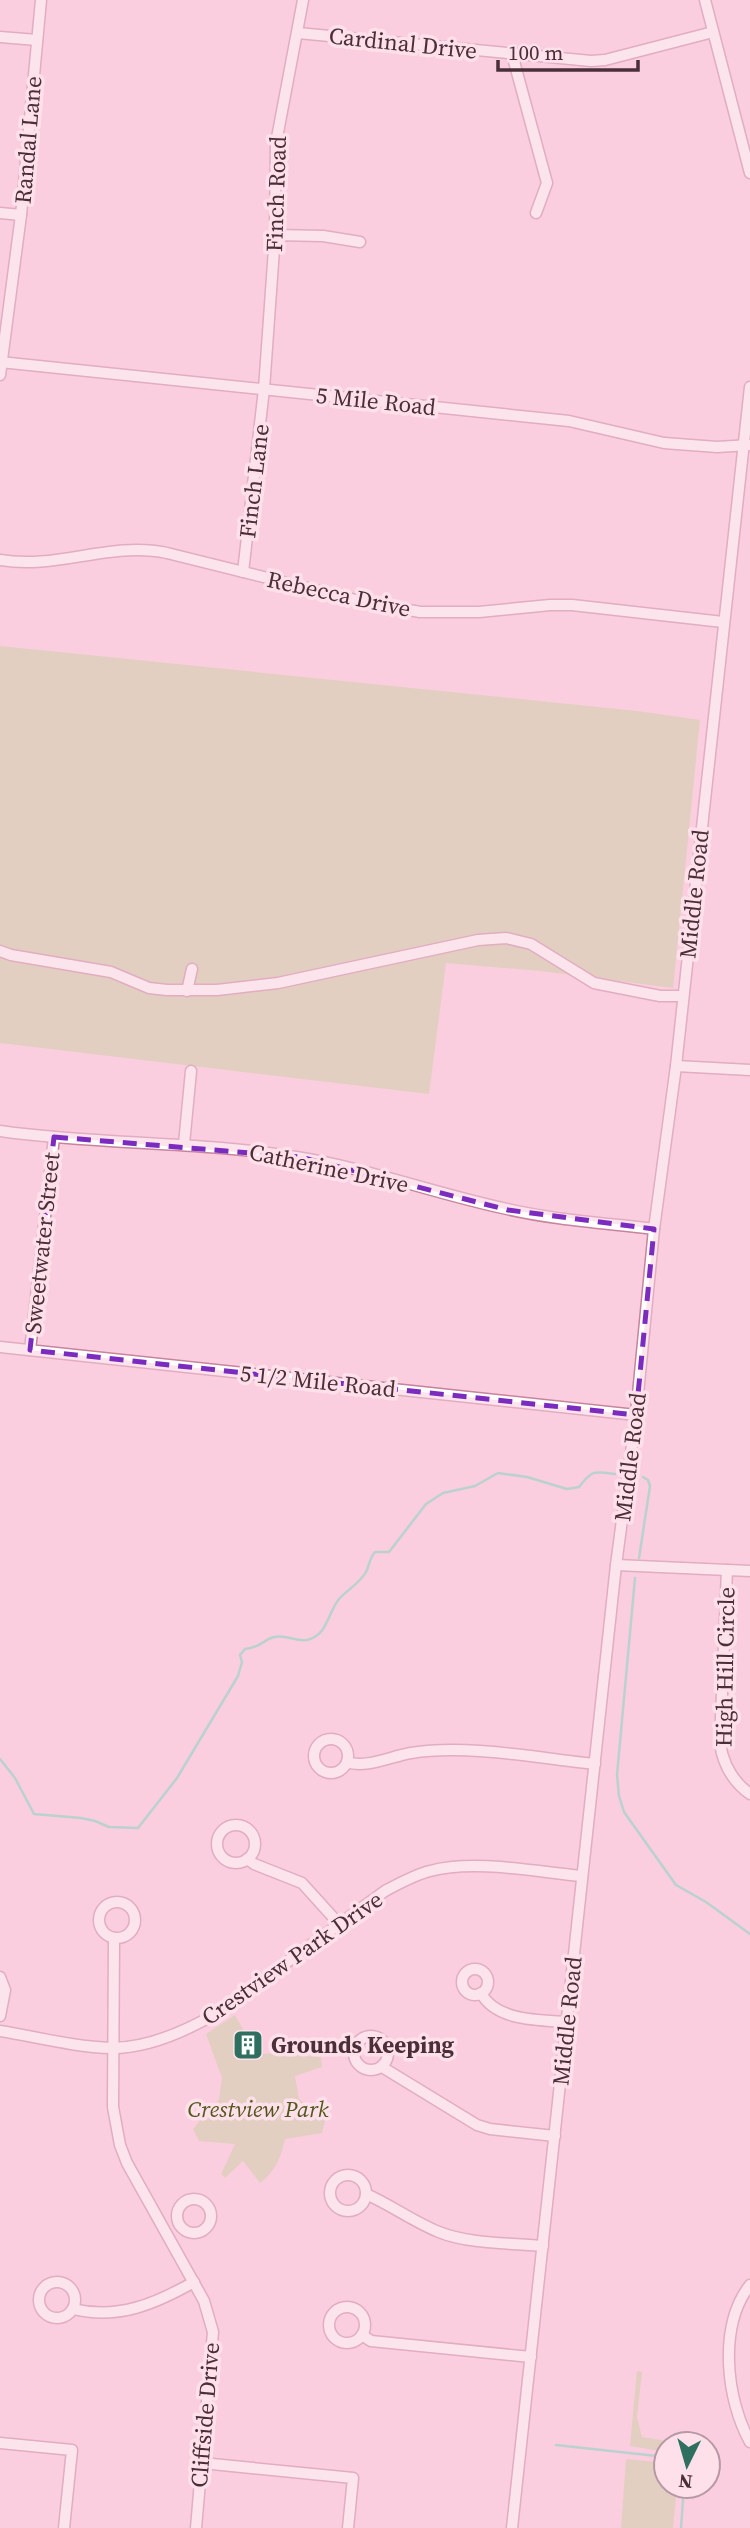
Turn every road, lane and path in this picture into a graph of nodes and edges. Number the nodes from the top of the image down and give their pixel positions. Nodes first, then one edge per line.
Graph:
1 (41, 0) edge
2 (303, 0) edge
3 (705, 0) edge
4 (713, 32) junction
5 (298, 33) junction
6 (0, 37) edge
7 (37, 40) junction
8 (512, 54) junction
9 (750, 173) edge
10 (0, 213) edge
11 (536, 213) dead end
12 (21, 215) junction
13 (275, 235) junction
14 (360, 242) dead end
15 (1, 362) edge
16 (0, 375) edge
17 (750, 387) edge
18 (264, 389) junction
19 (747, 445) edge
20 (0, 560) edge
21 (243, 572) junction
22 (723, 622) junction
23 (0, 951) edge
24 (192, 969) dead end
25 (187, 991) junction
26 (683, 996) junction
27 (676, 1066) junction
28 (750, 1070) edge
29 (191, 1071) dead end
30 (0, 1131) edge
31 (54, 1137) junction
32 (184, 1144) junction
33 (654, 1229) junction
34 (0, 1347) edge
35 (30, 1350) junction
36 (636, 1415) junction
37 (616, 1565) junction
38 (727, 1570) junction
39 (750, 1572) edge
40 (347, 1762) dead end
41 (595, 1763) junction
42 (750, 1794) edge
43 (247, 1859) dead end
44 (582, 1877) junction
45 (340, 1925) junction
46 (114, 1938) dead end
47 (0, 1977) edge
48 (481, 1993) dead end
49 (0, 2016) edge
50 (567, 2022) junction
51 (0, 2031) edge
52 (114, 2048) junction
53 (382, 2067) dead end
54 (555, 2136) junction
55 (366, 2194) dead end
56 (178, 2222) dead end
57 (164, 2230) junction
58 (543, 2246) junction
59 (194, 2282) junction
60 (750, 2286) edge
61 (73, 2309) dead end
62 (362, 2335) dead end
63 (531, 2357) junction
64 (750, 2442) edge
65 (0, 2443) edge
66 (202, 2463) junction
67 (64, 2528) edge
68 (195, 2528) edge
69 (348, 2528) edge
70 (512, 2528) edge

1 - 7 street, Randal Lane
2 - 5 street, Finch Road
3 - 4 street
4 - 8 street, Cardinal Drive
4 - 9 street
5 - 8 street, Cardinal Drive
5 - 13 street, Finch Road
6 - 7 street
7 - 12 street, Randal Lane
8 - 11 street
10 - 12 street
12 - 15 street, Randal Lane
13 - 14 street
13 - 18 street, Finch Road
15 - 16 street, Randal Lane
15 - 18 street, 5 Mile Road
17 - 19 street, Middle Road
18 - 19 street, 5 Mile Road
18 - 21 street, Finch Lane
19 - 22 street, Middle Road
20 - 21 street, Rebecca Drive
21 - 22 street, Rebecca Drive
22 - 26 street, Middle Road
23 - 25 street
24 - 25 street
25 - 26 street
26 - 27 street, Middle Road
27 - 28 street
27 - 33 street, Middle Road
29 - 32 street
30 - 31 street, Catherine Drive
31 - 32 street, Catherine Drive
31 - 35 street, Sweetwater Street
32 - 33 street, Catherine Drive
33 - 36 street, Middle Road
34 - 35 street, 5 1/2 Mile Road
35 - 36 street, 5 1/2 Mile Road
36 - 37 street, Middle Road
37 - 38 street
37 - 41 street, Middle Road
38 - 39 street
38 - 42 street, High Hill Circle
40 - 41 street
41 - 44 street, Middle Road
43 - 45 street
44 - 45 street, Crestview Park Drive
44 - 50 street, Middle Road
45 - 52 street, Crestview Park Drive
46 - 52 street, Cliffside Drive
47 - 49 street
48 - 50 street
50 - 54 street, Middle Road
51 - 52 street, Crestview Park Drive
52 - 57 street, Cliffside Drive
53 - 54 street
54 - 58 street, Middle Road
55 - 58 street
56 - 57 street
57 - 59 street, Cliffside Drive
58 - 63 street, Middle Road
59 - 61 street
59 - 66 street, Cliffside Drive
60 - 64 street
62 - 63 street
63 - 70 street, Middle Road
65 - 67 street
66 - 68 street, Cliffside Drive
66 - 69 street

